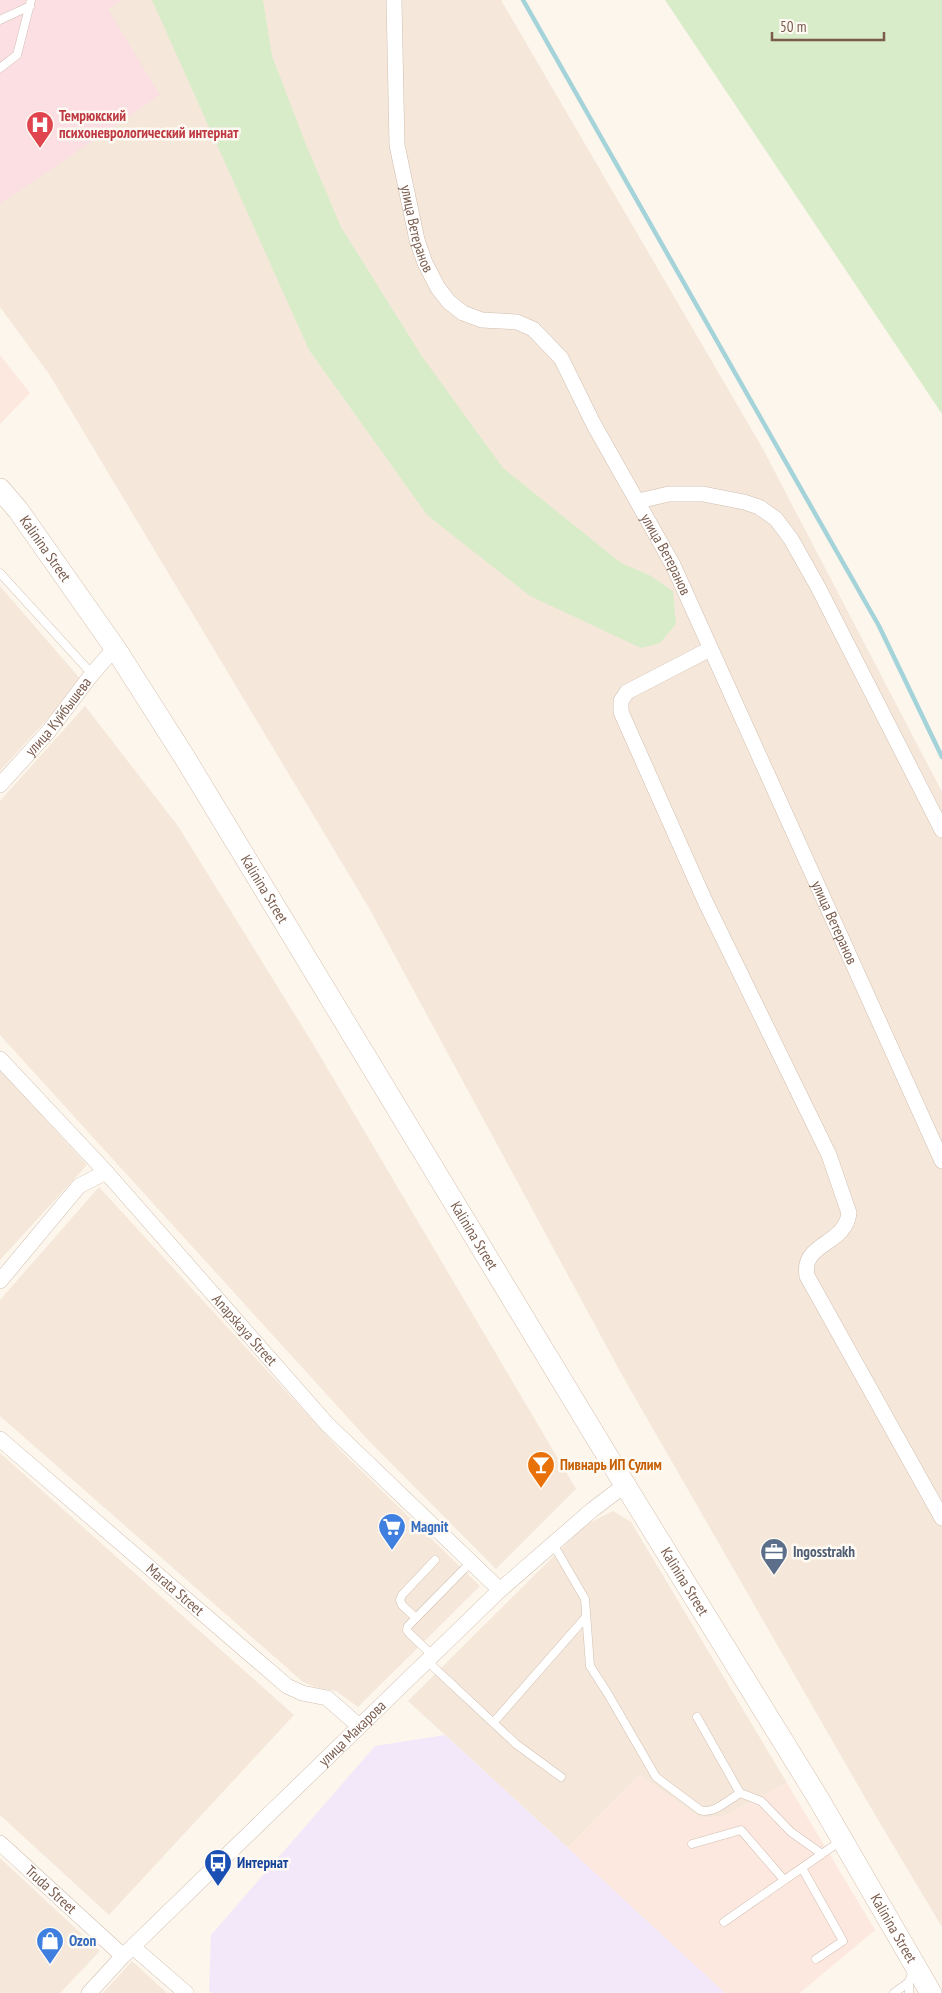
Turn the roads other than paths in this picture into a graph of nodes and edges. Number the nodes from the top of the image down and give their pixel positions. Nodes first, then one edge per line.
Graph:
1 (394, 0) edge
2 (30, 3) edge
3 (0, 20) edge
4 (0, 68) edge
5 (0, 489) edge
6 (638, 501) junction
7 (0, 573) edge
8 (115, 648) junction
9 (710, 649) junction
10 (92, 674) junction
11 (0, 785) edge
12 (942, 830) edge
13 (0, 1059) edge
14 (942, 1161) edge
15 (106, 1172) junction
16 (0, 1281) edge
17 (0, 1439) edge
18 (625, 1485) junction
19 (942, 1518) edge
20 (553, 1544) junction
21 (435, 1560) dead end
22 (471, 1562) junction
23 (500, 1590) junction
24 (586, 1617) junction
25 (416, 1618) junction
26 (429, 1658) junction
27 (697, 1717) dead end
28 (493, 1723) junction
29 (359, 1726) junction
30 (562, 1776) dead end
31 (740, 1794) junction
32 (843, 1840) junction
33 (0, 1844) edge
34 (692, 1844) dead end
35 (822, 1854) junction
36 (802, 1868) junction
37 (784, 1880) junction
38 (724, 1922) dead end
39 (128, 1951) junction
40 (816, 1959) dead end
41 (912, 1974) junction
42 (89, 1993) edge
43 (186, 1993) edge
44 (894, 1993) edge
45 (909, 1993) edge
46 (931, 1993) edge

1 - 6 street, улица Ветеранов
2 - 3 lane
2 - 4 lane
5 - 8 main road, Kalinina Street
6 - 9 street, улица Ветеранов
6 - 12 street
7 - 10 lane
8 - 10 street, улица Куйбышева
8 - 18 main road, Kalinina Street
9 - 14 street, улица Ветеранов
9 - 19 street
10 - 11 street, улица Куйбышева
13 - 15 street, Anapskaya Street
15 - 16 street
15 - 22 street, Anapskaya Street
17 - 29 street, Marata Street
18 - 20 street, улица Макарова
18 - 32 main road, Kalinina Street
20 - 23 street, улица Макарова
20 - 24 lane
21 - 25 lane
22 - 23 street, Anapskaya Street
22 - 25 lane
23 - 26 street, улица Макарова
24 - 28 lane
24 - 31 lane
25 - 26 lane
26 - 28 lane
26 - 29 street, улица Макарова
27 - 31 lane
28 - 30 lane
29 - 39 street, улица Макарова
31 - 35 lane
32 - 35 lane
32 - 41 main road, Kalinina Street
33 - 39 street, Truda Street
34 - 37 lane
35 - 36 lane
36 - 37 lane
36 - 40 lane
37 - 38 lane
39 - 42 street, улица Макарова
39 - 43 street, Truda Street
41 - 44 lane
41 - 45 lane
41 - 46 main road, Kalinina Street

